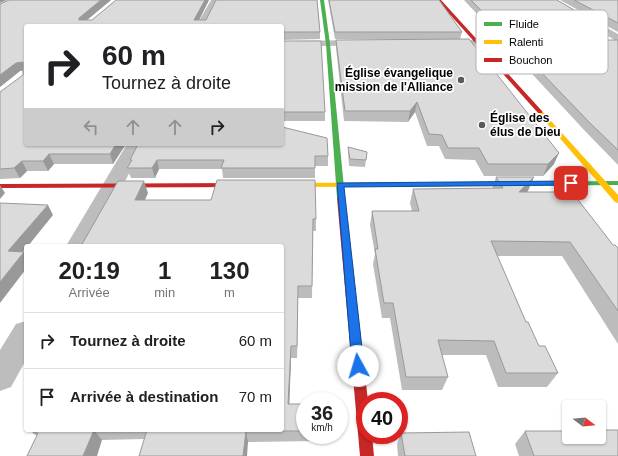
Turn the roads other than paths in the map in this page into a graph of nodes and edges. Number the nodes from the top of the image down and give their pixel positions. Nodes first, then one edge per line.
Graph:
1 (215, 0) edge
2 (322, 0) edge
3 (438, 0) edge
4 (551, 0) edge
5 (568, 10) edge
6 (202, 24) edge
7 (608, 33) edge
8 (618, 39) edge
9 (475, 42) joint
10 (382, 43) edge
11 (444, 43) edge
12 (284, 44) edge
13 (328, 44) junction
14 (504, 74) edge
15 (135, 146) edge
16 (602, 183) junction
17 (618, 183) edge
18 (114, 184) junction
19 (254, 185) edge
20 (277, 185) edge
21 (340, 185) junction
22 (0, 186) edge
23 (618, 200) edge
24 (79, 244) edge
25 (24, 336) edge
26 (0, 377) edge
27 (367, 456) edge

1 - 6 street
2 - 13 street
3 - 9 street
4 - 5 street
7 - 8 street
9 - 11 street
10 - 13 street
12 - 13 street
13 - 21 street
14 - 16 street
15 - 18 street
16 - 17 street
16 - 21 street
16 - 23 street
18 - 19 street
18 - 22 street
18 - 24 street
20 - 21 street
21 - 27 street
25 - 26 street

